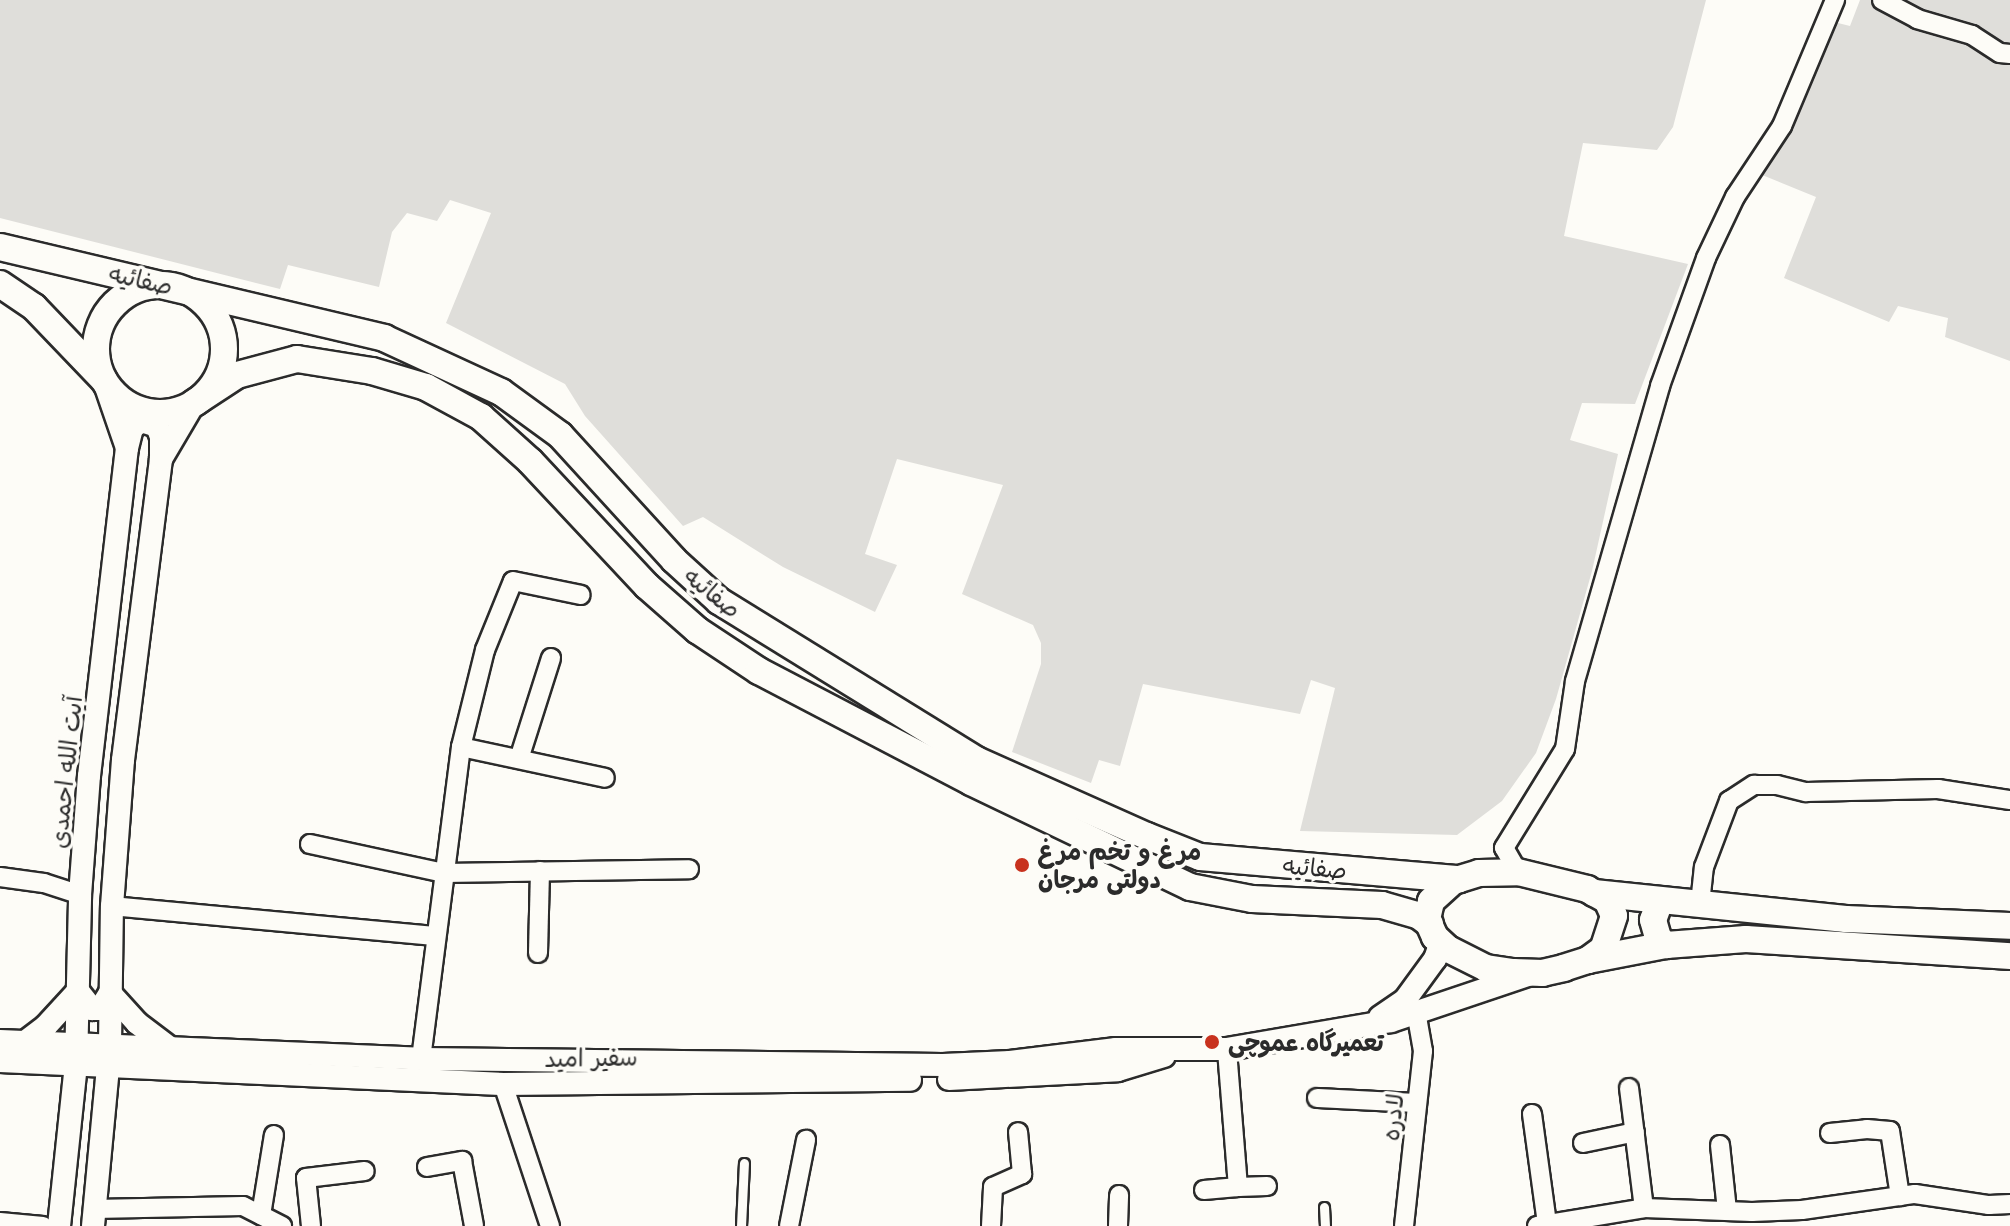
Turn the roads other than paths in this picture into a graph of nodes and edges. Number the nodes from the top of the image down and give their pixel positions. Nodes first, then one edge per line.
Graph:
1 (1835, 0) edge
2 (1882, 0) edge
3 (2010, 54) edge
4 (0, 247) edge
5 (0, 284) edge
6 (175, 286) junction
7 (104, 381) junction
8 (194, 403) junction
9 (127, 448) junction
10 (161, 459) junction
11 (581, 595) dead end
12 (551, 658) dead end
13 (461, 747) junction
14 (519, 759) junction
15 (605, 778) dead end
16 (2010, 800) edge
17 (310, 844) dead end
18 (689, 869) dead end
19 (540, 871) junction
20 (1518, 872) junction
21 (444, 873) junction
22 (0, 877) edge
23 (1459, 879) junction
24 (1594, 893) junction
25 (80, 895) junction
26 (1660, 901) junction
27 (1700, 904) junction
28 (112, 906) junction
29 (2010, 926) edge
30 (1436, 933) junction
31 (434, 936) junction
32 (1666, 945) junction
33 (538, 953) dead end
34 (2010, 956) edge
35 (1588, 960) junction
36 (1535, 973) junction
37 (78, 991) junction
38 (110, 993) junction
39 (1416, 1013) junction
40 (1373, 1022) junction
41 (0, 1041) edge
42 (25, 1042) junction
43 (1227, 1049) junction
44 (1180, 1051) junction
45 (76, 1054) junction
46 (109, 1055) junction
47 (179, 1055) junction
48 (421, 1059) junction
49 (0, 1061) edge
50 (503, 1084) junction
51 (1629, 1088) dead end
52 (1317, 1098) dead end
53 (1417, 1103) junction
54 (1532, 1114) dead end
55 (1018, 1132) dead end
56 (1635, 1132) junction
57 (1830, 1133) dead end
58 (274, 1135) dead end
59 (806, 1140) dead end
60 (1583, 1143) dead end
61 (1720, 1145) dead end
62 (744, 1163) dead end
63 (427, 1167) dead end
64 (96, 1169) junction
65 (365, 1171) dead end
66 (63, 1173) junction
67 (1267, 1186) dead end
68 (1238, 1187) junction
69 (1204, 1190) dead end
70 (1119, 1195) dead end
71 (1900, 1196) junction
72 (2010, 1204) edge
73 (1324, 1207) dead end
74 (1644, 1208) junction
75 (1727, 1210) junction
76 (261, 1215) junction
77 (94, 1218) edge
78 (1803, 1218) edge
79 (0, 1222) edge
80 (1404, 1225) edge
81 (1542, 1225) edge
82 (43, 1226) edge
83 (59, 1226) edge
84 (282, 1226) edge
85 (311, 1226) edge
86 (474, 1226) edge
87 (550, 1226) edge
88 (741, 1226) edge
89 (789, 1226) edge
90 (991, 1226) edge
91 (1118, 1226) edge
92 (1325, 1226) edge
93 (1424, 1226) edge

1 - 20 street
2 - 3 street
4 - 6 main road, صفائیه
5 - 7 main road
6 - 7 main road
6 - 8 main road
6 - 23 main road, صفائیه
7 - 8 main road
7 - 9 street, آیت الله احمدی
8 - 10 street
8 - 30 main road, صفائیه
9 - 10 street
9 - 25 street, آیت الله احمدی
10 - 28 street
11 - 13 street
12 - 14 street
13 - 14 street
13 - 21 street
14 - 15 street
16 - 27 street
17 - 21 street
18 - 19 street
19 - 21 street
19 - 33 street
20 - 23 main road, صفائیه
20 - 24 main road, صفائیه
21 - 31 street
22 - 25 street
23 - 30 main road
24 - 26 main road
24 - 35 main road
25 - 37 street, آیت الله احمدی
26 - 27 main road
26 - 32 main road
27 - 29 main road
28 - 31 street
28 - 38 street
30 - 36 main road, صفائیه
30 - 40 street
31 - 48 street
32 - 34 main road
32 - 35 main road
35 - 36 main road, صفائیه
36 - 39 street, سفیر امید
37 - 38 street
37 - 42 street
37 - 45 street, آیت الله احمدی
38 - 46 street
38 - 47 street
39 - 40 street, سفیر امید
39 - 53 street, لادره
40 - 43 street, سفیر امید
41 - 42 street, سفیر امید
42 - 45 street, سفیر امید
43 - 44 street, سفیر امید
43 - 68 street
44 - 48 street, سفیر امید
44 - 50 street, سفیر امید
45 - 46 street, سفیر امید
45 - 49 street, سفیر امید
45 - 66 street, آیت الله احمدی
46 - 47 street, سفیر امید
46 - 64 street
47 - 48 street, سفیر امید
47 - 50 street, سفیر امید
50 - 87 street
51 - 56 street
52 - 53 street
53 - 80 street, لادره
54 - 81 street
55 - 90 street
56 - 60 street
56 - 74 street
57 - 71 street
58 - 76 street
59 - 89 street
61 - 75 street
62 - 88 lane
63 - 86 street
64 - 66 street
64 - 77 street
65 - 85 street
66 - 83 street, آیت الله احمدی
67 - 68 street
68 - 69 street
70 - 91 street
71 - 72 street
71 - 78 street
73 - 92 lane
74 - 75 street
74 - 81 street
75 - 78 street
76 - 77 street
76 - 84 street
79 - 82 street
80 - 93 street

